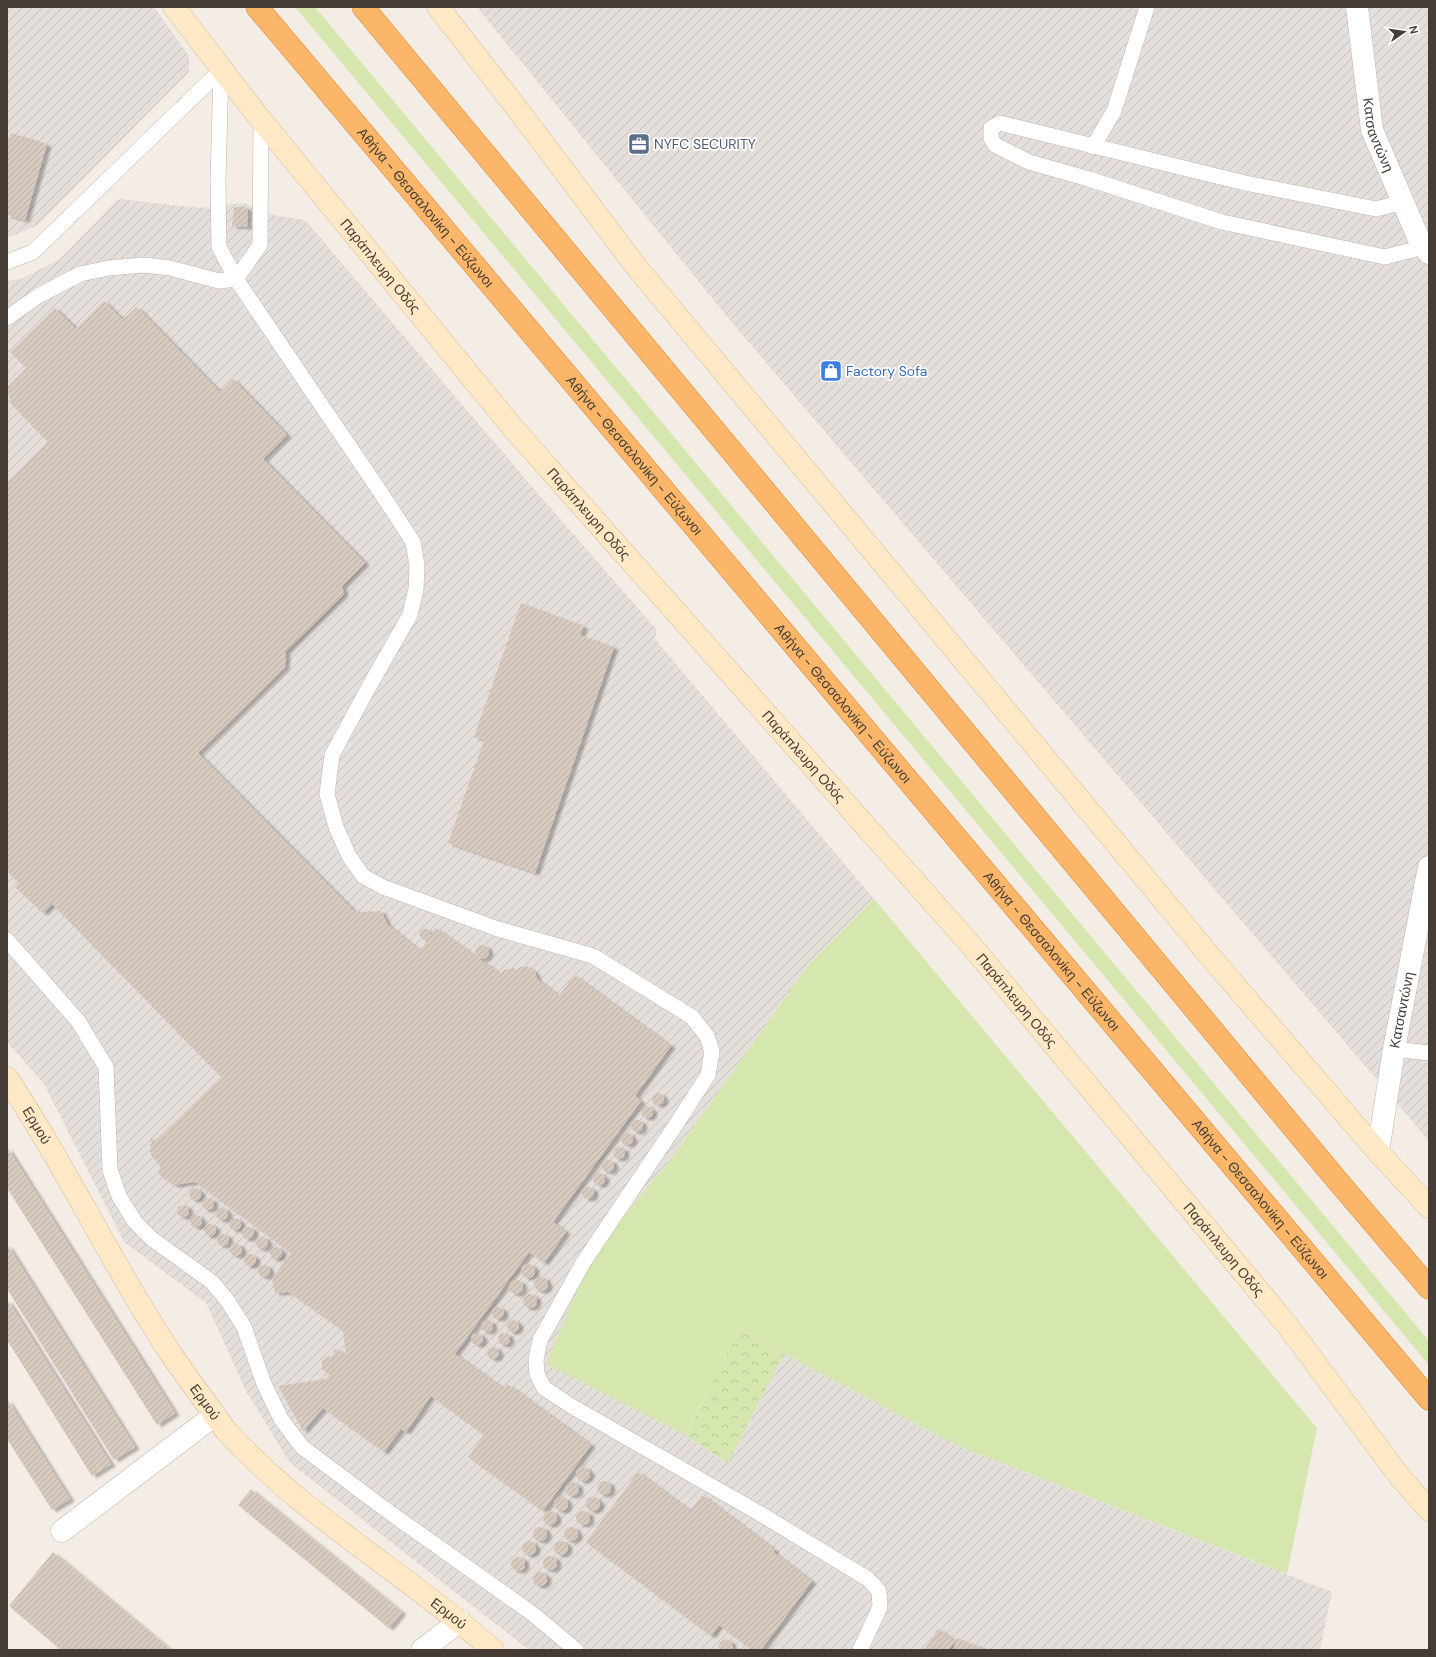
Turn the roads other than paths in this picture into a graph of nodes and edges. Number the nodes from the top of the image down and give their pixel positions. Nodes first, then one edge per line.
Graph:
1 (174, 7) edge
2 (257, 7) edge
3 (363, 7) edge
4 (438, 7) edge
5 (1147, 7) edge
6 (1357, 7) edge
7 (221, 70) junction
8 (261, 120) junction
9 (1093, 147) junction
10 (1403, 202) junction
11 (1427, 250) edge
12 (7, 262) edge
13 (236, 279) junction
14 (7, 318) edge
15 (1429, 867) edge
16 (7, 940) edge
17 (1394, 1049) junction
18 (1429, 1053) edge
19 (7, 1078) edge
20 (1378, 1152) junction
21 (1429, 1207) edge
22 (1429, 1288) edge
23 (1429, 1399) edge
24 (215, 1416) junction
25 (1429, 1510) edge
26 (62, 1531) dead end
27 (460, 1621) junction
28 (422, 1650) edge
29 (493, 1650) edge
30 (576, 1650) edge
31 (860, 1650) edge

1 - 7 street, Παράπλευρη Οδός
2 - 23 highway, Αθήνα - Θεσσαλονίκη - Εύζωνοι
3 - 22 highway
4 - 20 street
5 - 9 lane
6 - 10 street, Κατσαντώνη
7 - 8 street, Παράπλευρη Οδός
7 - 12 lane
7 - 13 lane
8 - 13 lane
8 - 25 street, Παράπλευρη Οδός
9 - 10 lane
9 - 11 lane
10 - 11 street, Κατσαντώνη
13 - 14 lane
13 - 31 lane
15 - 17 street, Κατσαντώνη
16 - 30 lane
17 - 18 lane
17 - 20 street, Κατσαντώνη
19 - 24 street, Ερμού
20 - 21 street
24 - 26 street
24 - 27 street, Ερμού
27 - 28 street
27 - 29 street, Ερμού

